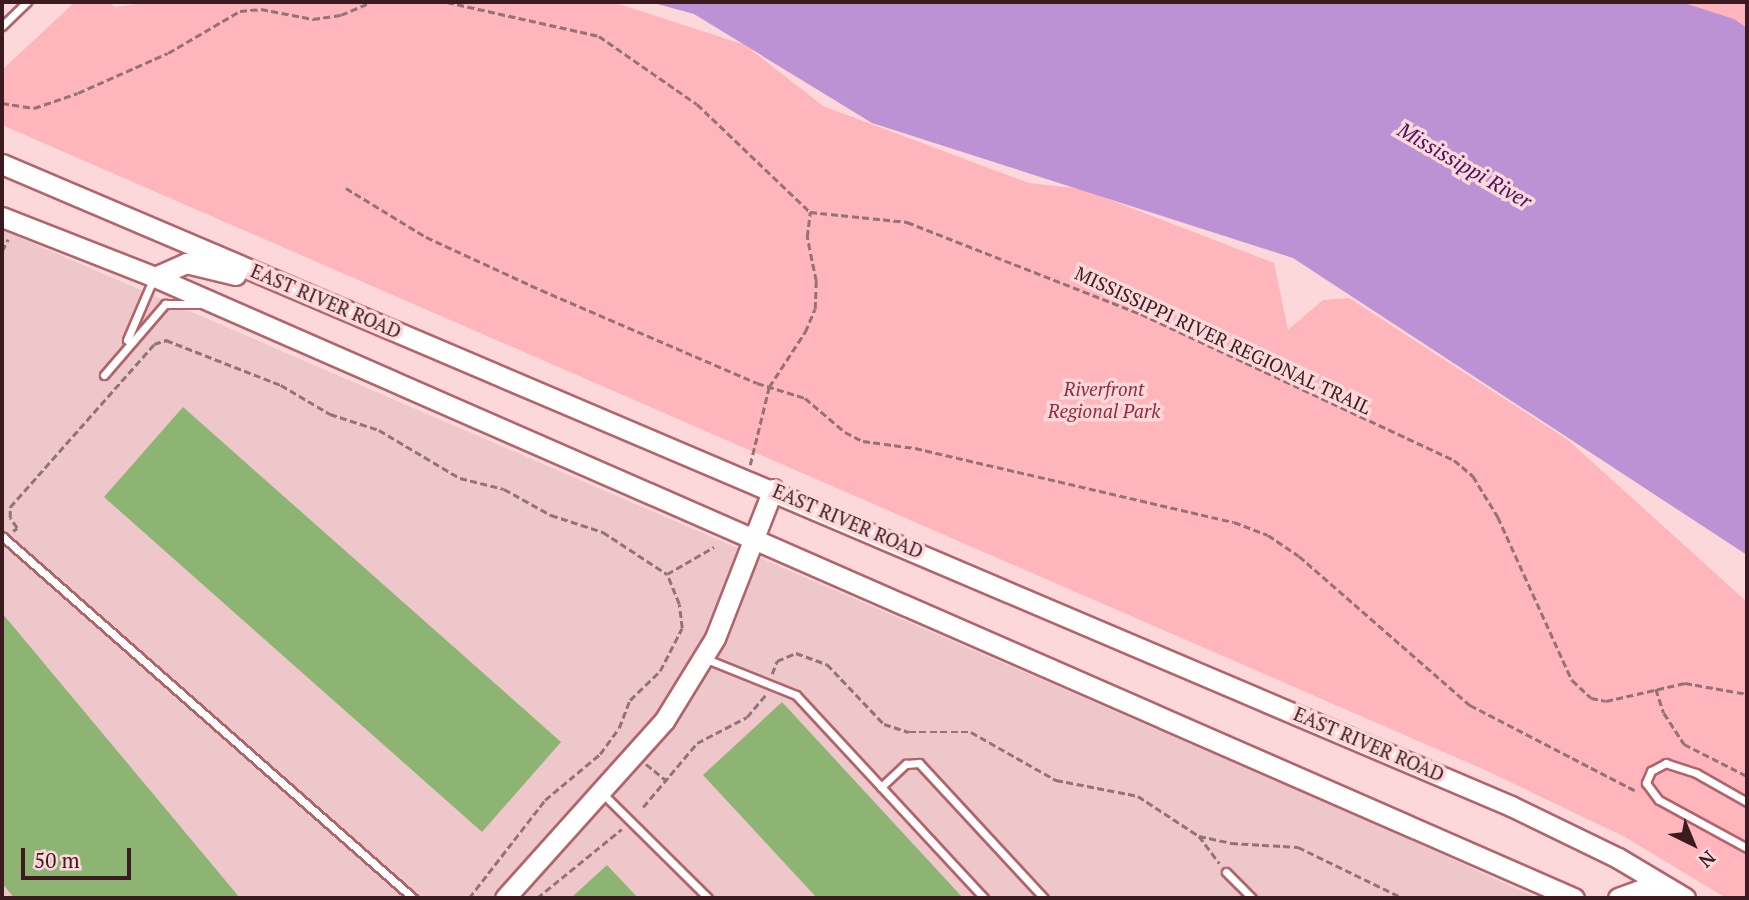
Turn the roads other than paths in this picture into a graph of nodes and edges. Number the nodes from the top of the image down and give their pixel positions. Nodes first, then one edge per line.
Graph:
1 (27, 2) edge
2 (2, 26) edge
3 (2, 164) edge
4 (2, 217) edge
5 (155, 276) junction
6 (304, 291) junction
7 (212, 304) junction
8 (773, 489) junction
9 (3, 537) edge
10 (751, 540) junction
11 (703, 658) junction
12 (881, 787) junction
13 (602, 793) junction
14 (1747, 802) edge
15 (1747, 848) edge
16 (1226, 872) road end
17 (1680, 895) edge
18 (413, 898) edge
19 (505, 898) edge
20 (708, 898) edge
21 (984, 898) edge
22 (1044, 898) edge
23 (1252, 898) edge
24 (1574, 898) edge
25 (1618, 898) edge

1 - 2 lane
3 - 6 street, EAST RIVER ROAD
4 - 5 street
5 - 6 street
5 - 7 street
5 - 7 lane
6 - 8 street, EAST RIVER ROAD
7 - 10 street
8 - 10 street
8 - 17 street, EAST RIVER ROAD
9 - 18 lane
10 - 11 street
10 - 24 street
11 - 12 lane
11 - 13 street
12 - 21 lane
12 - 22 lane
13 - 19 street
13 - 20 lane
14 - 15 lane
16 - 23 lane
17 - 25 street

